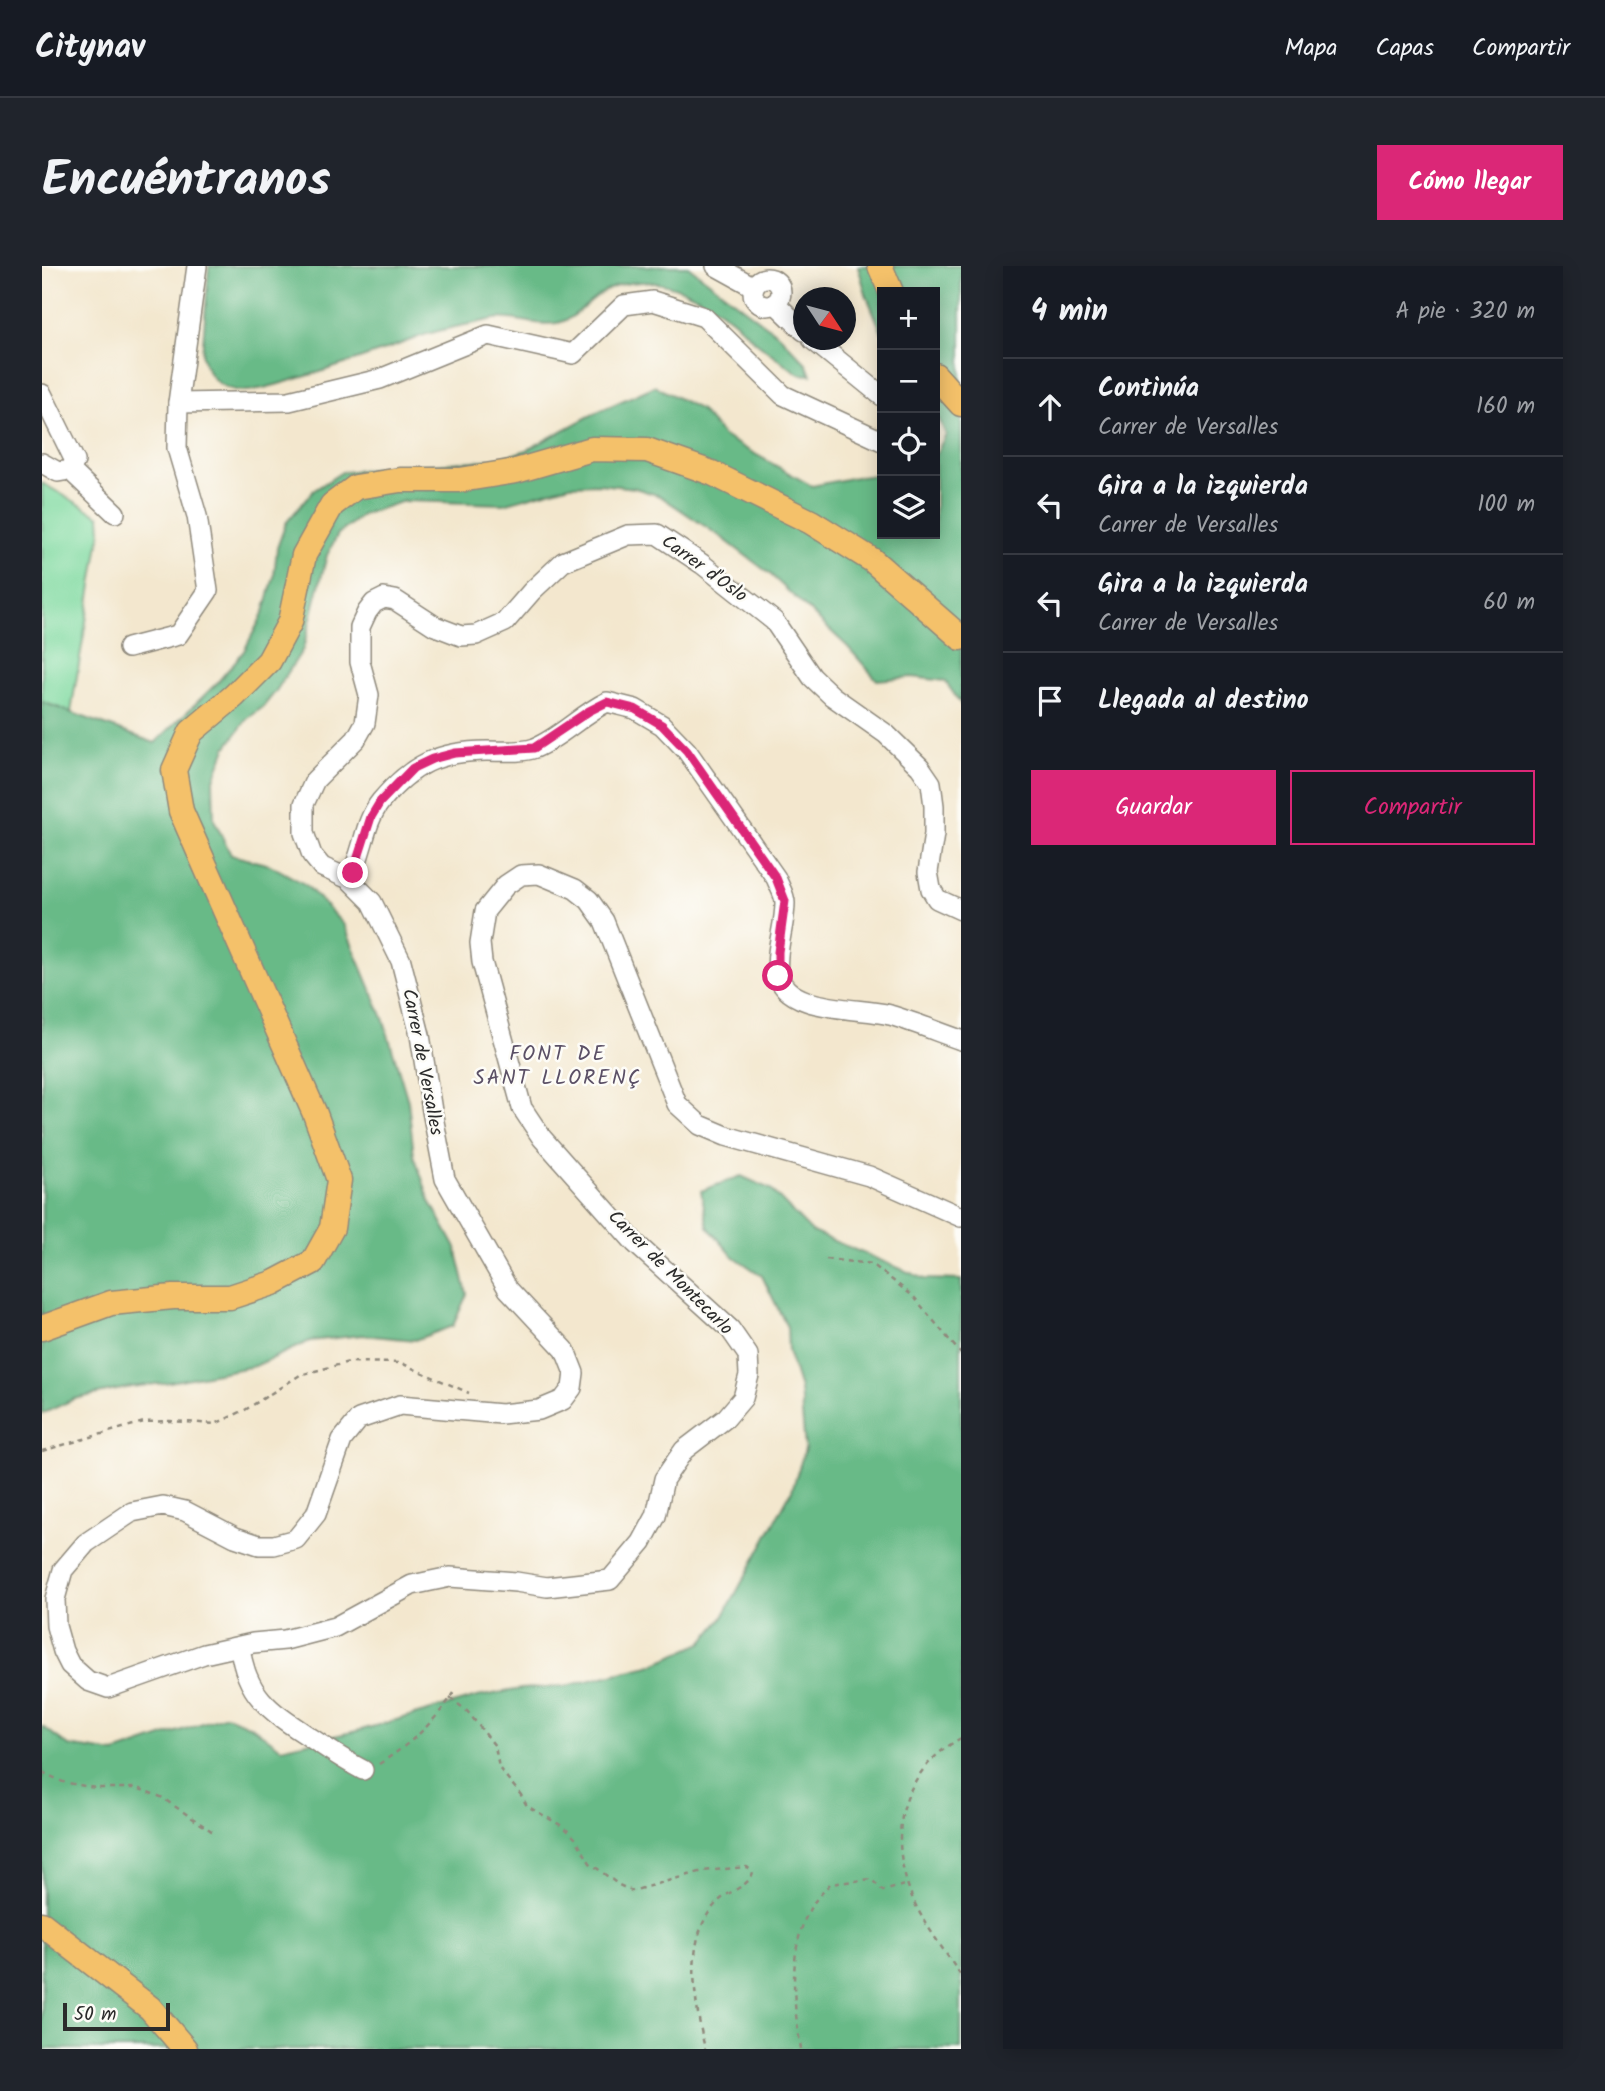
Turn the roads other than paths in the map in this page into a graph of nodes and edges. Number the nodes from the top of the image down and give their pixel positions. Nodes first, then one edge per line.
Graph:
1 (197, 266) edge
2 (716, 266) edge
3 (880, 266) edge
4 (765, 277) edge
5 (889, 287) edge
6 (793, 321) edge
7 (825, 350) edge
8 (940, 381) edge
9 (877, 392) edge
10 (42, 394) edge
11 (178, 403) junction
12 (961, 404) edge
13 (877, 439) edge
14 (42, 463) edge
15 (70, 470) junction
16 (115, 513) dead end
17 (961, 638) edge
18 (128, 648) dead end
19 (349, 879) junction
20 (961, 910) edge
21 (961, 1040) edge
22 (961, 1216) edge
23 (42, 1328) edge
24 (56, 1626) joint
25 (240, 1647) junction
26 (363, 1770) road end
27 (42, 1924) edge
28 (186, 2049) edge

1 - 11 street
2 - 4 street
3 - 5 main road
4 - 6 street
7 - 9 street
8 - 12 main road
10 - 15 street
11 - 13 street
11 - 18 street
14 - 15 street
15 - 16 street
17 - 23 main road
19 - 20 street, Carrer d'Oslo
19 - 21 street
19 - 24 street, Carrer de Versalles
22 - 25 street, Carrer de Montecarlo
24 - 25 street, Carrer de Montecarlo
25 - 26 street
27 - 28 main road

